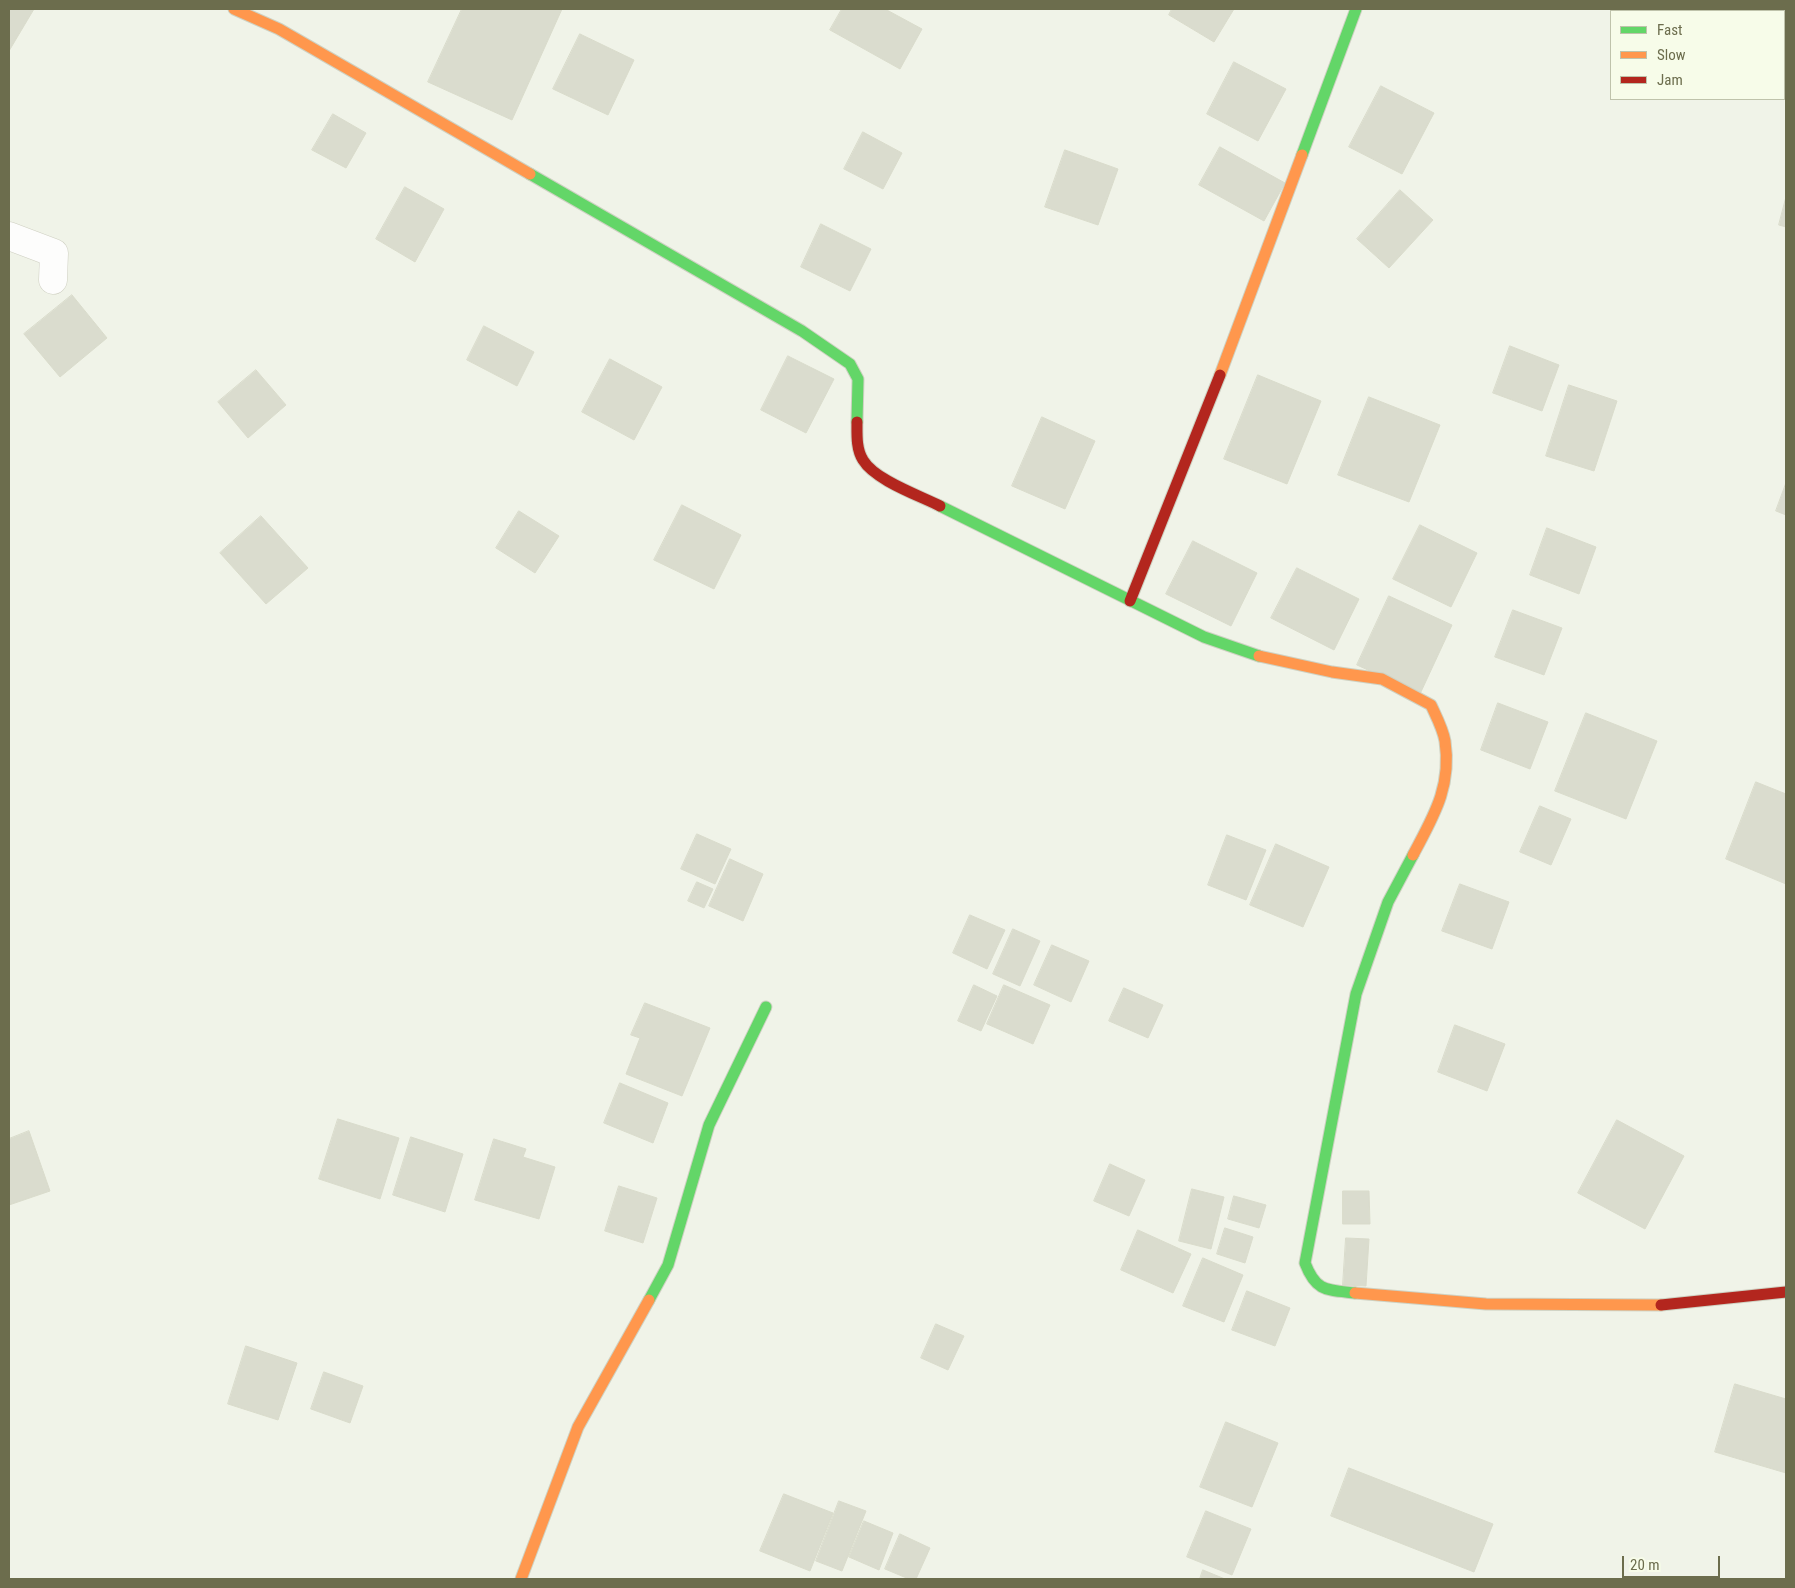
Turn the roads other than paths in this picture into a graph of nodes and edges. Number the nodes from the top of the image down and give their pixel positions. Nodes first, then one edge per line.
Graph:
1 (234, 9) edge
2 (1356, 9) edge
3 (9, 236) edge
4 (53, 280) dead end
5 (1130, 601) junction
6 (766, 1007) dead end
7 (1786, 1292) edge
8 (521, 1579) edge

1 - 5 street
2 - 5 street
3 - 4 street
5 - 7 street
6 - 8 street

